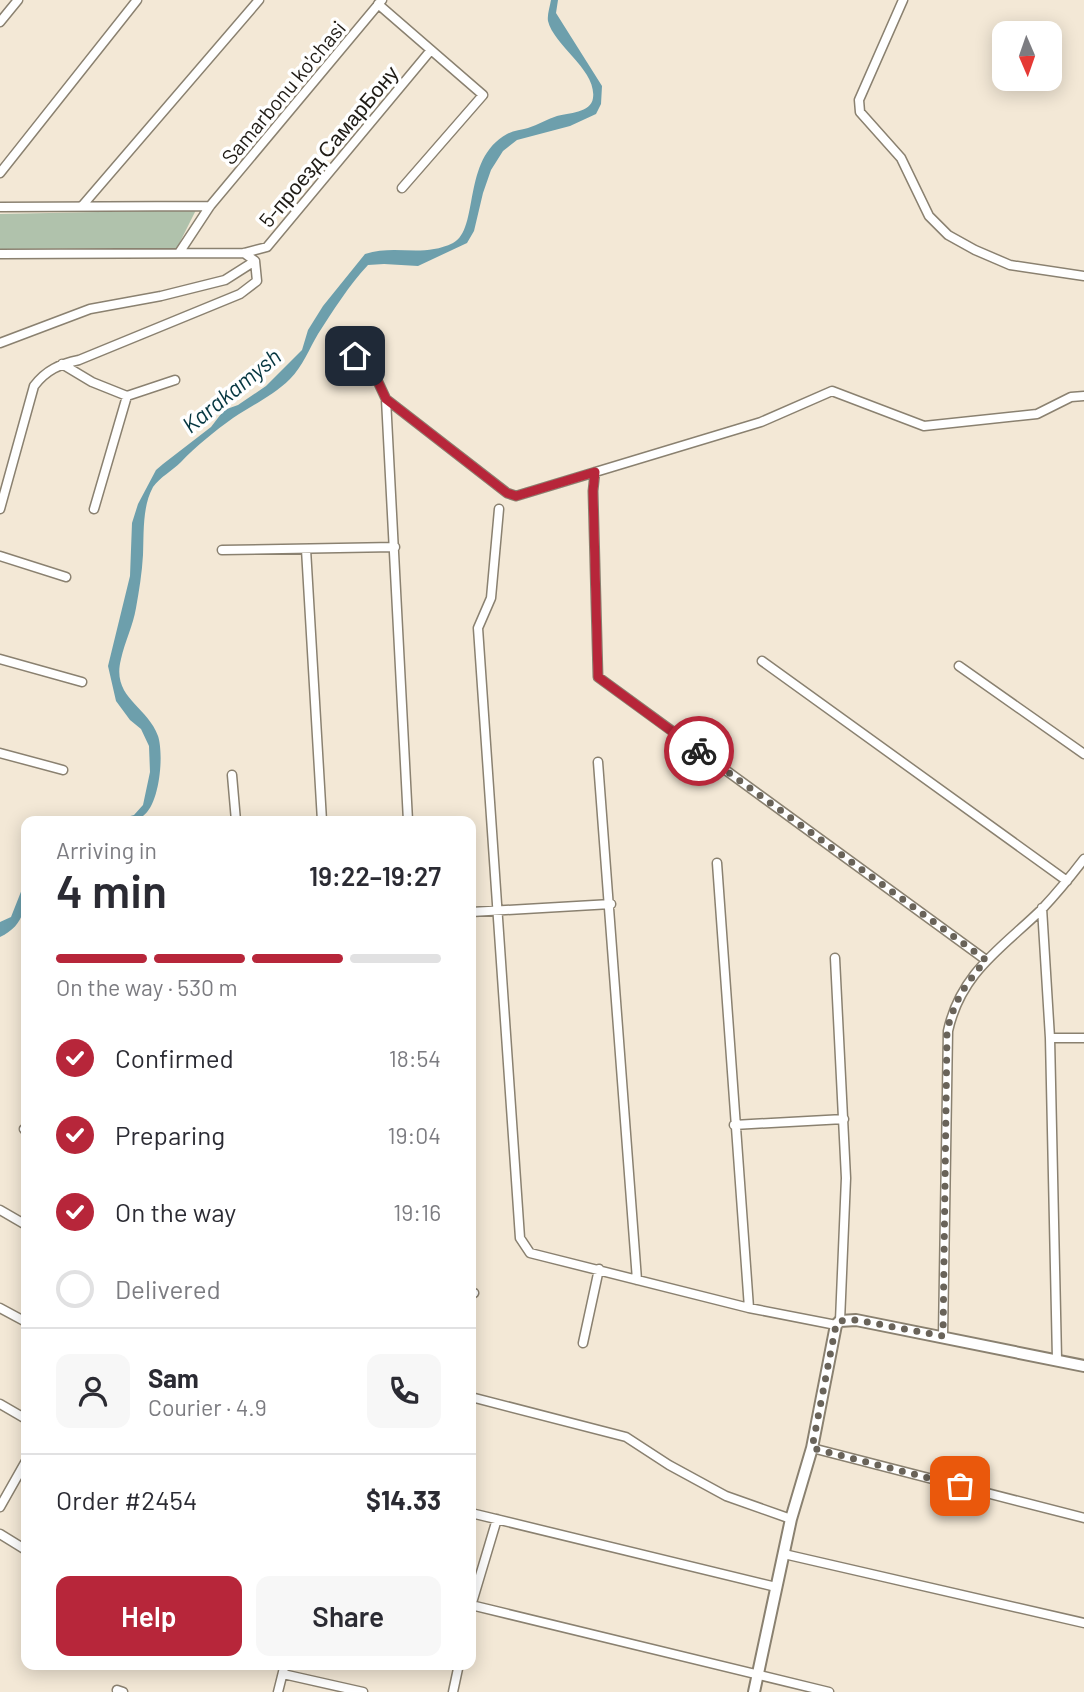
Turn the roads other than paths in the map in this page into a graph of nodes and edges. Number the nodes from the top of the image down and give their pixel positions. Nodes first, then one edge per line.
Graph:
1 (18, 0) edge
2 (138, 0) edge
3 (259, 0) edge
4 (903, 0) edge
5 (380, 2) edge
6 (0, 22) edge
7 (431, 50) junction
8 (0, 173) edge
9 (402, 188) dead end
10 (0, 206) edge
11 (82, 206) junction
12 (210, 206) junction
13 (178, 253) junction
14 (244, 253) junction
15 (0, 254) edge
16 (255, 261) junction
17 (1084, 276) edge
18 (337, 341) dead end
19 (0, 343) edge
20 (62, 364) junction
21 (175, 380) dead end
22 (127, 396) junction
23 (1084, 396) edge
24 (386, 399) junction
25 (595, 472) junction
26 (0, 509) edge
27 (93, 509) dead end
28 (499, 509) dead end
29 (395, 547) junction
30 (306, 549) junction
31 (222, 550) dead end
32 (0, 556) edge
33 (66, 577) dead end
34 (0, 659) edge
35 (762, 661) dead end
36 (959, 666) dead end
37 (82, 682) dead end
38 (0, 752) edge
39 (1084, 754) edge
40 (598, 762) dead end
41 (63, 770) dead end
42 (232, 775) dead end
43 (236, 816) edge
44 (322, 816) edge
45 (408, 816) edge
46 (1084, 859) edge
47 (716, 863) dead end
48 (1067, 881) junction
49 (611, 904) junction
50 (1042, 908) junction
51 (498, 911) junction
52 (476, 912) edge
53 (835, 958) dead end
54 (986, 960) junction
55 (1050, 1038) junction
56 (1084, 1038) edge
57 (844, 1119) junction
58 (734, 1125) junction
59 (0, 1210) edge
60 (21, 1222) edge
61 (599, 1269) junction
62 (637, 1280) junction
63 (0, 1308) edge
64 (749, 1308) junction
65 (21, 1319) edge
66 (838, 1323) junction
67 (943, 1336) junction
68 (583, 1343) dead end
69 (1057, 1359) junction
70 (1084, 1366) edge
71 (476, 1398) edge
72 (0, 1404) edge
73 (21, 1416) edge
74 (812, 1448) junction
75 (21, 1469) edge
76 (1, 1502) edge
77 (476, 1514) edge
78 (1084, 1518) edge
79 (497, 1519) junction
80 (791, 1519) junction
81 (0, 1534) edge
82 (21, 1547) edge
83 (783, 1554) junction
84 (776, 1587) junction
85 (476, 1588) edge
86 (476, 1606) edge
87 (1084, 1623) edge
88 (284, 1670) edge
89 (287, 1670) edge
90 (457, 1670) edge
91 (757, 1674) junction
92 (278, 1692) edge
93 (362, 1692) edge
94 (453, 1692) edge
95 (754, 1692) edge
96 (829, 1692) edge

1 - 6 street
2 - 8 street
3 - 11 street
4 - 17 street
5 - 7 street
5 - 12 street, Samarbonu ko'chasi
7 - 9 street
7 - 14 street, 5-проезд СамарБону
10 - 11 street
11 - 12 street
12 - 13 street, Samarbonu ko'chasi
13 - 14 street
13 - 15 street
14 - 16 street
16 - 19 street
16 - 20 street
18 - 24 street
20 - 22 street
20 - 26 street
21 - 22 street
22 - 27 street
23 - 25 street
24 - 25 street
24 - 29 street
25 - 54 street
28 - 51 street
29 - 30 street
29 - 45 street
30 - 31 street
30 - 44 street
32 - 33 street
34 - 37 street
35 - 48 street
36 - 39 street
38 - 41 street
40 - 49 street
42 - 43 street
46 - 48 street
47 - 58 street
48 - 50 street
49 - 51 street
49 - 62 street
50 - 54 street
50 - 55 street
51 - 52 street
51 - 61 street
53 - 57 street
54 - 67 street
55 - 56 street
55 - 69 street
57 - 58 street
57 - 66 street
58 - 64 street
59 - 60 street
61 - 62 street
61 - 68 street
62 - 64 street
63 - 65 street
64 - 66 street
66 - 67 street
66 - 74 street
67 - 69 street
69 - 70 street
71 - 80 street
72 - 73 street
74 - 78 street
74 - 80 street
75 - 76 street
77 - 79 street
79 - 84 street
79 - 85 street
80 - 83 street
81 - 82 street
83 - 84 street
83 - 87 street
84 - 91 street
86 - 91 street
88 - 92 street
89 - 93 street
90 - 94 street
91 - 95 street
91 - 96 street

